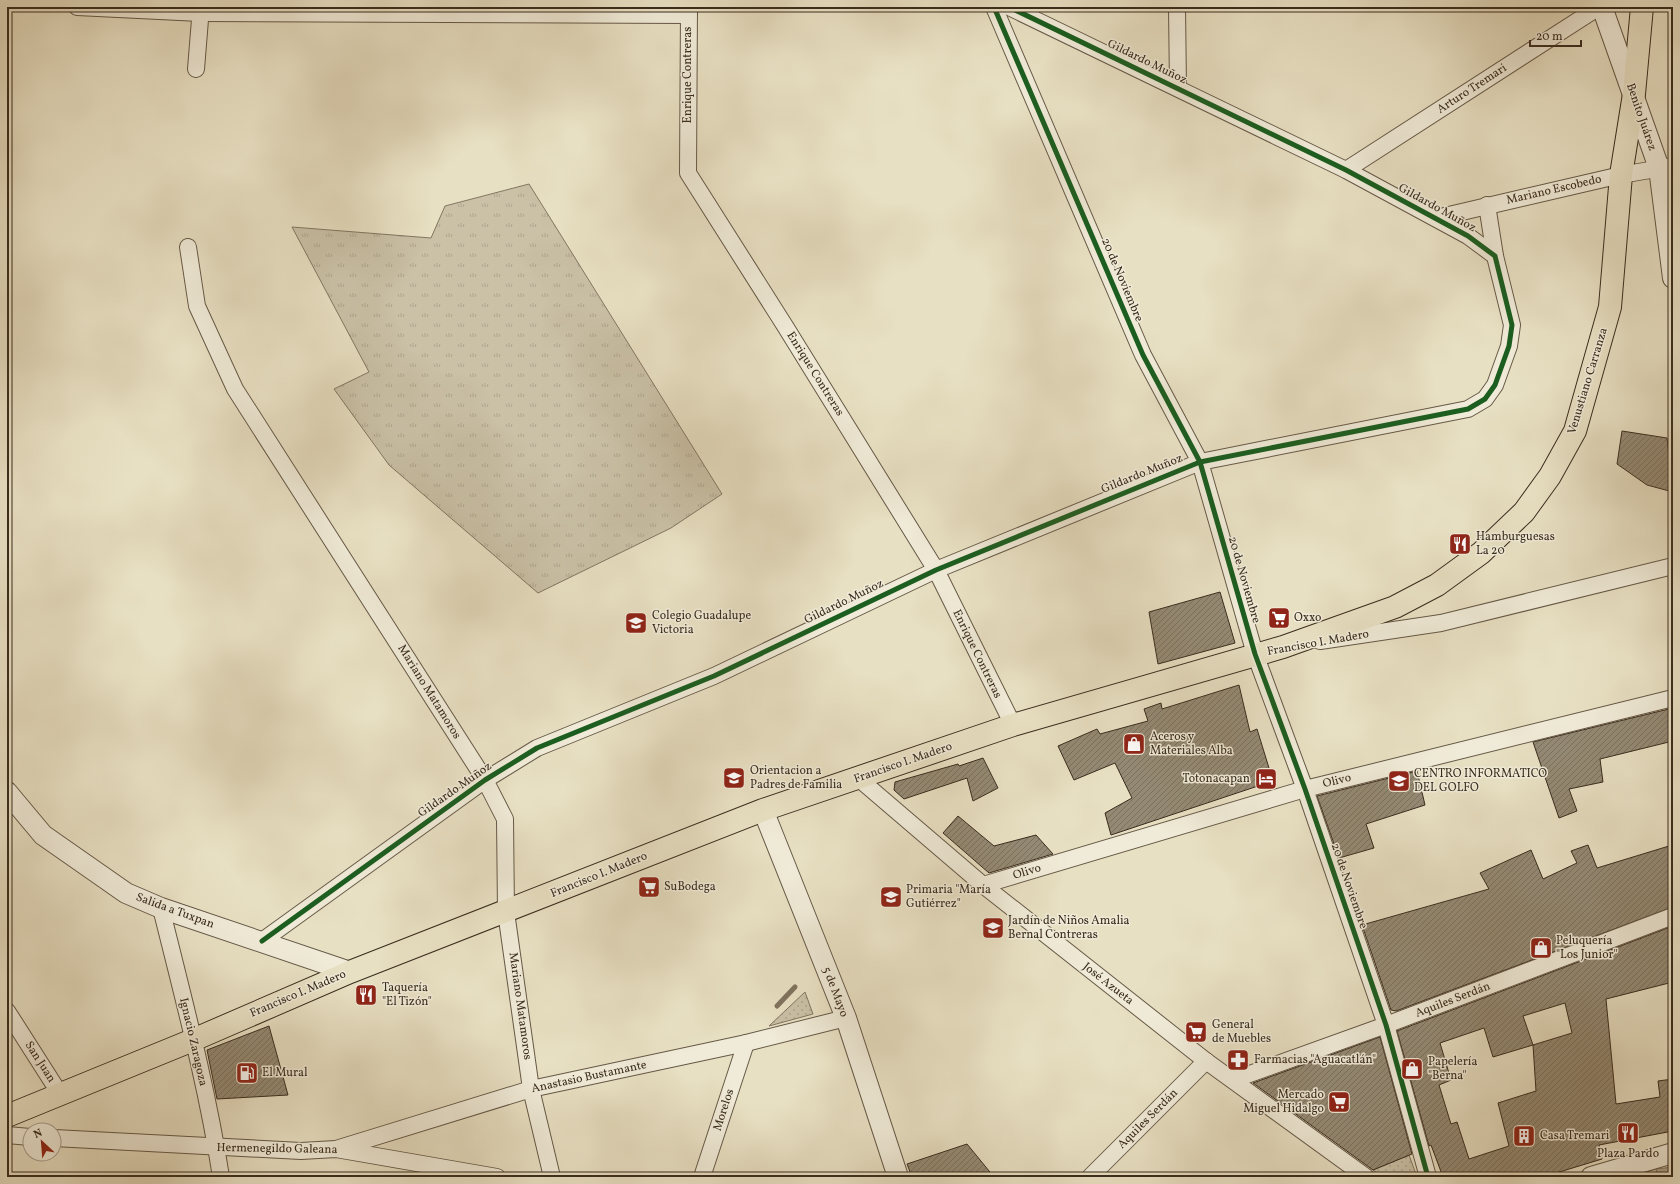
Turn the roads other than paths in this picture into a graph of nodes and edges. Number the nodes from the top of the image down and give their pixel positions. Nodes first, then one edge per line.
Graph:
1 (77, 7) edge
2 (994, 7) edge
3 (1009, 7) edge
4 (1177, 7) edge
5 (1601, 7) edge
6 (1642, 7) edge
7 (200, 10) edge
8 (467, 11) edge
9 (689, 11) edge
10 (196, 69) dead end
11 (1178, 88) junction
12 (1634, 94) junction
13 (1666, 167) edge
14 (1346, 170) junction
15 (1621, 174) junction
16 (1487, 205) junction
17 (1436, 218) junction
18 (188, 247) dead end
19 (1495, 256) junction
20 (1673, 278) edge
21 (1200, 462) junction
22 (1673, 566) edge
23 (936, 570) junction
24 (1283, 647) junction
25 (1255, 654) junction
26 (1673, 698) edge
27 (1013, 726) junction
28 (858, 778) junction
29 (485, 780) junction
30 (1305, 789) junction
31 (7, 792) edge
32 (763, 810) junction
33 (983, 885) junction
34 (161, 908) junction
35 (506, 912) junction
36 (1673, 916) edge
37 (262, 941) junction
38 (350, 972) junction
39 (7, 1011) edge
40 (846, 1018) junction
41 (1386, 1025) junction
42 (193, 1040) junction
43 (746, 1043) junction
44 (1206, 1061) junction
45 (1233, 1080) junction
46 (531, 1089) junction
47 (60, 1094) junction
48 (7, 1116) edge
49 (7, 1135) edge
50 (22, 1136) edge
51 (62, 1138) edge
52 (216, 1148) junction
53 (336, 1149) junction
54 (1673, 1153) edge
55 (221, 1177) edge
56 (497, 1177) edge
57 (552, 1177) edge
58 (702, 1177) edge
59 (898, 1177) edge
60 (1090, 1177) edge
61 (1366, 1177) edge
62 (1428, 1177) edge
63 (1591, 1177) edge

1 - 7 street
2 - 21 street, 20 de Noviembre
3 - 11 street, Gildardo Muñoz
4 - 11 street
5 - 12 street, Benito Juárez
5 - 14 street, Arturo Tremari
6 - 12 main road, Venustiano Carranza
7 - 8 street
7 - 10 street
8 - 9 street
9 - 23 street, Enrique Contreras
11 - 14 street, Gildardo Muñoz
12 - 13 street, Benito Juárez
12 - 15 main road, Venustiano Carranza
13 - 15 street, Mariano Escobedo
13 - 20 street, Benito Juárez
14 - 17 street, Gildardo Muñoz
15 - 16 street, Mariano Escobedo
15 - 24 main road, Venustiano Carranza
16 - 17 street, Mariano Escobedo
16 - 19 street
17 - 19 street, Gildardo Muñoz
18 - 29 street, Mariano Matamoros
19 - 21 street, Gildardo Muñoz
21 - 23 street, Gildardo Muñoz
21 - 25 street, 20 de Noviembre
22 - 24 street, Francisco I. Madero
23 - 27 street, Enrique Contreras
23 - 29 street, Gildardo Muñoz
24 - 25 main road, Francisco I. Madero
25 - 27 main road, Francisco I. Madero
25 - 30 street, 20 de Noviembre
26 - 30 street, Olivo
27 - 28 main road, Francisco I. Madero
28 - 32 main road, Francisco I. Madero
28 - 33 street, José Azueta
29 - 35 street, Mariano Matamoros
29 - 37 street, Gildardo Muñoz
30 - 33 street, Olivo
30 - 41 street, 20 de Noviembre
31 - 34 street, Salida a Tuxpan
32 - 35 main road, Francisco I. Madero
32 - 40 street, 5 de Mayo
33 - 44 street, José Azueta
34 - 37 street, Salida a Tuxpan
34 - 42 street, Ignacio Zaragoza
35 - 38 main road, Francisco I. Madero
35 - 46 street, Mariano Matamoros
36 - 41 street, Aquiles Serdán
37 - 38 street, Salida a Tuxpan
38 - 42 main road, Francisco I. Madero
39 - 47 street, San Juan
40 - 43 street, Anastasio Bustamante
40 - 59 street, 5 de Mayo
41 - 45 street, Aquiles Serdán
41 - 62 street, 20 de Noviembre
42 - 47 main road, Francisco I. Madero
42 - 52 street, Ignacio Zaragoza
43 - 46 street, Anastasio Bustamante
43 - 58 street, Morelos
44 - 45 street, José Azueta
44 - 60 street, Aquiles Serdán
45 - 61 street, José Azueta
46 - 53 street, Anastasio Bustamante
46 - 57 street, Mariano Matamoros
47 - 48 main road, Francisco I. Madero
49 - 50 street
51 - 52 street, Hermenegildo Galeana
52 - 53 street, Hermenegildo Galeana
52 - 55 street, Ignacio Zaragoza
53 - 56 street, Hermenegildo Galeana
54 - 63 street

